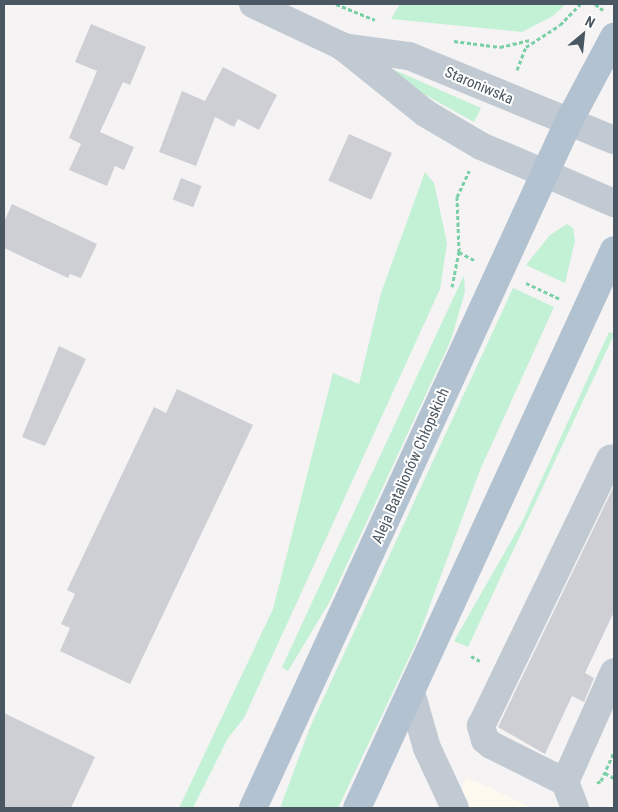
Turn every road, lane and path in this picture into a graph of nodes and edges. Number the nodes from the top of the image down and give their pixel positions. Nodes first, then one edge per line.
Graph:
1 (252, 4) edge
2 (580, 4) edge
3 (614, 37) edge
4 (342, 46) junction
5 (522, 58) dead end
6 (568, 123) junction
7 (614, 140) edge
8 (546, 175) junction
9 (614, 204) edge
10 (614, 250) edge
11 (459, 252) dead end
12 (500, 272) junction
13 (585, 310) junction
14 (610, 458) dead end
15 (614, 672) edge
16 (411, 692) junction
17 (614, 752) edge
18 (614, 778) edge
19 (565, 782) junction
20 (253, 808) edge
21 (357, 808) edge
22 (455, 808) edge
23 (576, 808) edge

1 - 4 street, Staroniwska
2 - 5 path
3 - 6 main road, Aleja Batalionów Chłopskich
4 - 6 street, Staroniwska
4 - 8 street, Staroniwska
6 - 7 street, Staroniwska
6 - 8 main road, Aleja Batalionów Chłopskich
8 - 9 street, Staroniwska
8 - 12 main road, Aleja Batalionów Chłopskich
10 - 13 main road
11 - 12 path
12 - 13 path
12 - 20 main road, Aleja Batalionów Chłopskich
13 - 16 main road
14 - 19 street
15 - 19 street
16 - 21 main road
16 - 22 street
17 - 18 path
19 - 23 street

